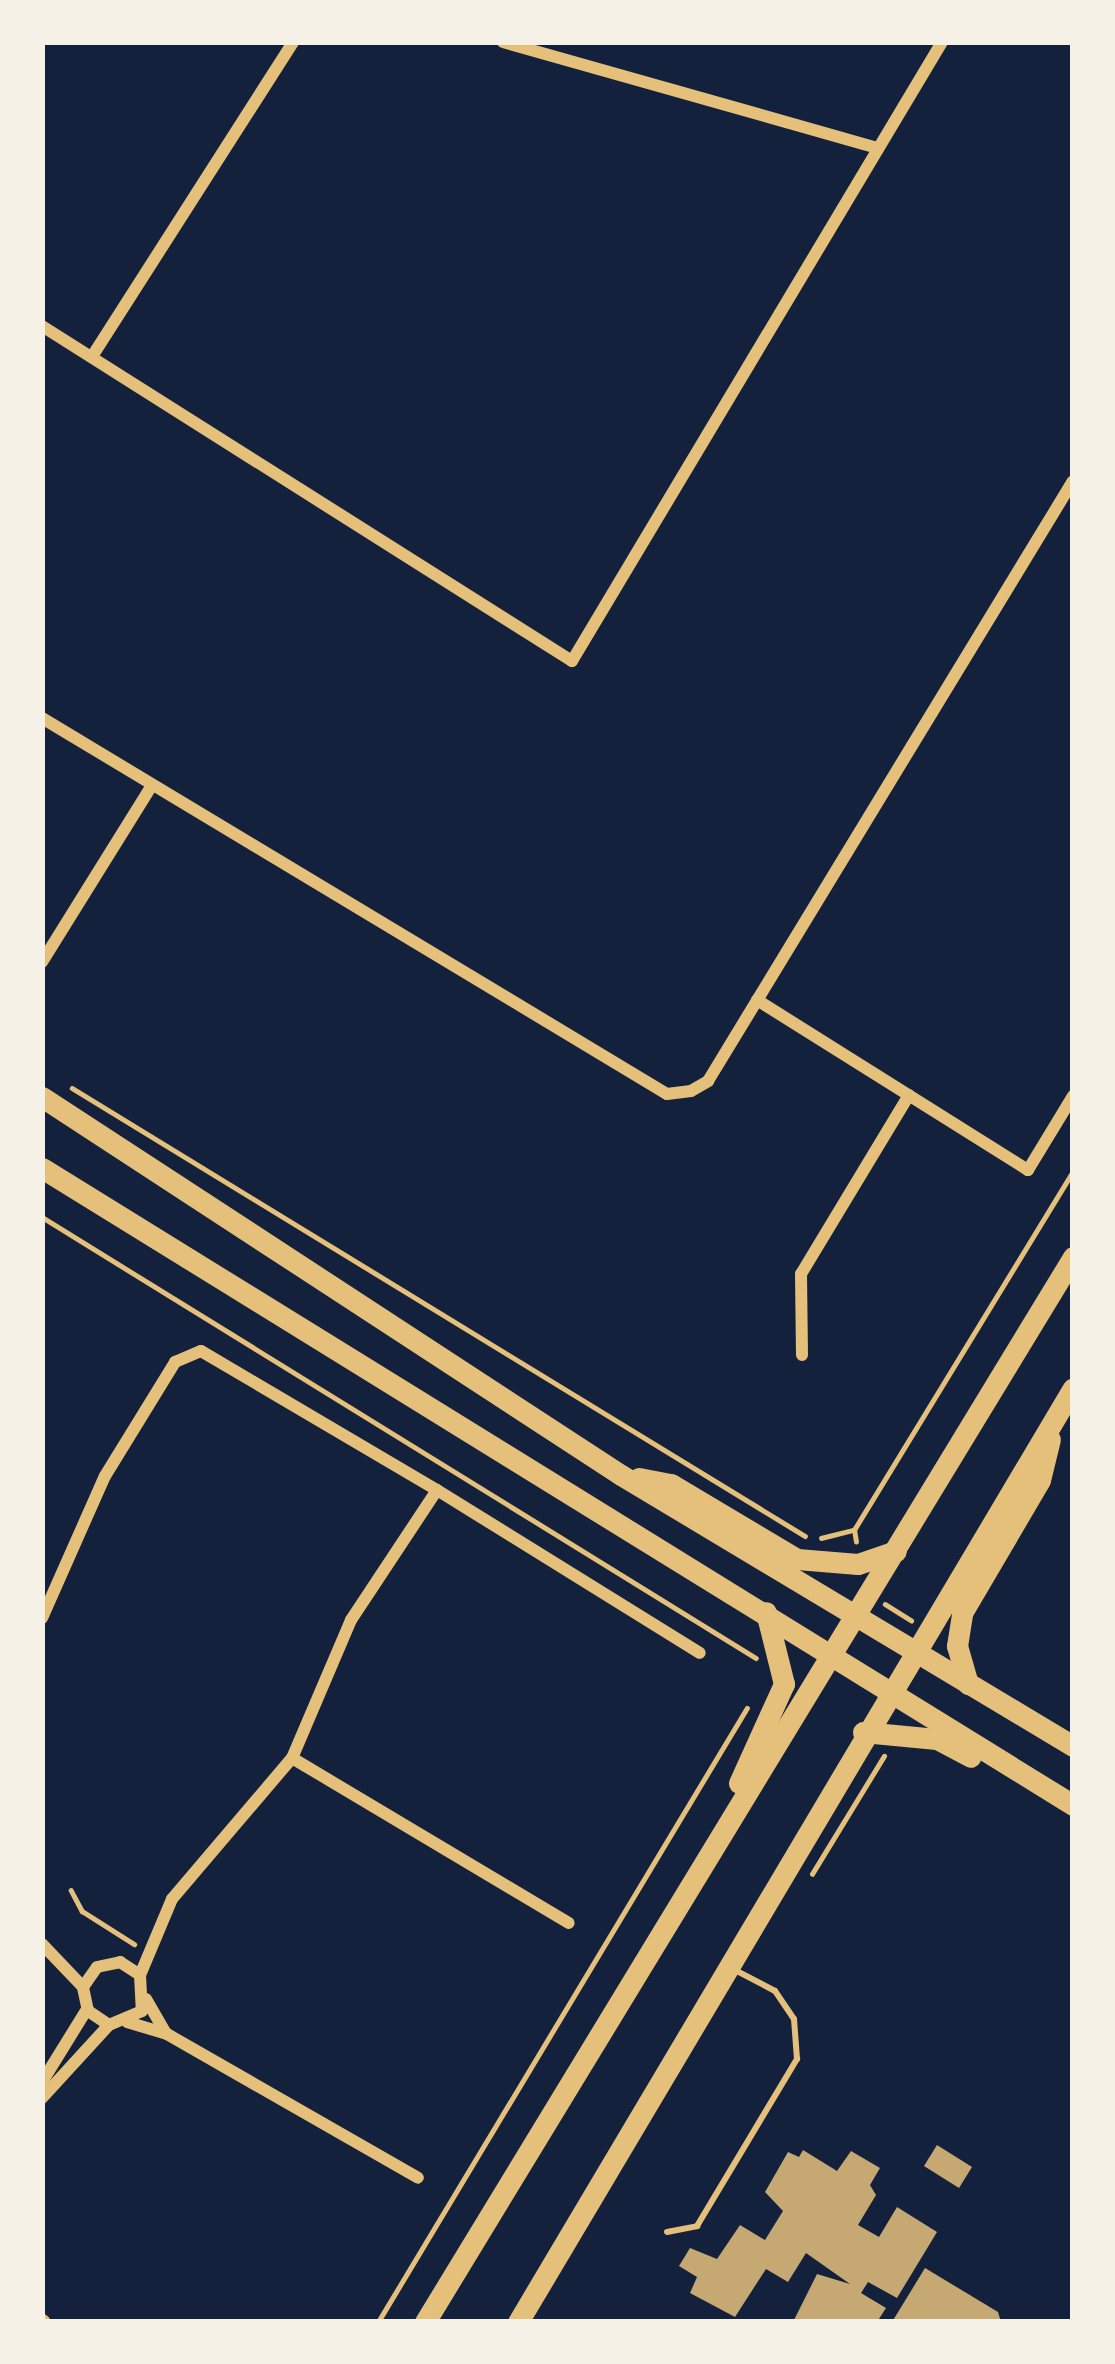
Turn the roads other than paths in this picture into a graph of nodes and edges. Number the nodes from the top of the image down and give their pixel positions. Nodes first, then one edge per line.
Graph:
1 (293, 42) edge
2 (503, 42) edge
3 (942, 42) edge
4 (878, 148) junction
5 (42, 326) edge
6 (93, 355) junction
7 (1073, 481) edge
8 (42, 718) edge
9 (152, 785) junction
10 (42, 962) edge
11 (757, 1000) junction
12 (909, 1095) junction
13 (1073, 1096) edge
14 (42, 1097) edge
15 (42, 1168) edge
16 (1073, 1256) edge
17 (802, 1355) dead end
18 (1073, 1388) edge
19 (1056, 1419) junction
20 (621, 1474) junction
21 (437, 1490) junction
22 (896, 1550) junction
23 (766, 1612) junction
24 (855, 1616) junction
25 (42, 1618) edge
26 (912, 1651) junction
27 (700, 1653) dead end
28 (833, 1653) junction
29 (968, 1684) junction
30 (888, 1689) junction
31 (863, 1732) junction
32 (1073, 1746) edge
33 (292, 1758) junction
34 (1073, 1805) edge
35 (1073, 1820) edge
36 (713, 1858) junction
37 (569, 1923) dead end
38 (151, 1938) junction
39 (42, 1944) edge
40 (64, 1961) junction
41 (120, 1962) junction
42 (97, 1967) junction
43 (731, 1968) junction
44 (140, 1975) junction
45 (83, 1987) junction
46 (146, 1999) junction
47 (87, 2009) junction
48 (127, 2022) junction
49 (109, 2025) junction
50 (167, 2034) junction
51 (42, 2082) edge
52 (42, 2098) edge
53 (418, 2178) dead end
54 (667, 2232) dead end
55 (523, 2314) edge
56 (425, 2322) edge
57 (508, 2322) edge

1 - 6 street
2 - 4 street
3 - 4 street
4 - 6 street
5 - 6 street
7 - 11 street
8 - 9 street
9 - 10 street
9 - 11 street
11 - 12 street
12 - 13 street
12 - 17 street
14 - 20 main road
15 - 23 main road
16 - 22 main road
18 - 19 main road
19 - 26 main road
19 - 29 main road
20 - 22 main road
20 - 24 main road
21 - 25 street
21 - 27 street
21 - 33 street
22 - 24 main road
23 - 28 main road
23 - 36 main road
24 - 26 main road
24 - 28 main road
26 - 29 main road
26 - 30 main road
28 - 30 main road
28 - 36 main road
29 - 32 main road
30 - 31 main road
30 - 34 main road
31 - 35 main road
31 - 43 main road
33 - 37 street
33 - 38 street
36 - 56 main road
38 - 41 street
38 - 44 street
39 - 40 street
40 - 42 street
40 - 45 street
41 - 42 street
41 - 44 street
42 - 45 street
43 - 54 lane
43 - 55 main road
44 - 46 street
45 - 47 street
46 - 48 street
46 - 50 street
47 - 49 street
47 - 51 street
48 - 49 street
48 - 50 street
49 - 52 street
50 - 53 street
55 - 57 street

